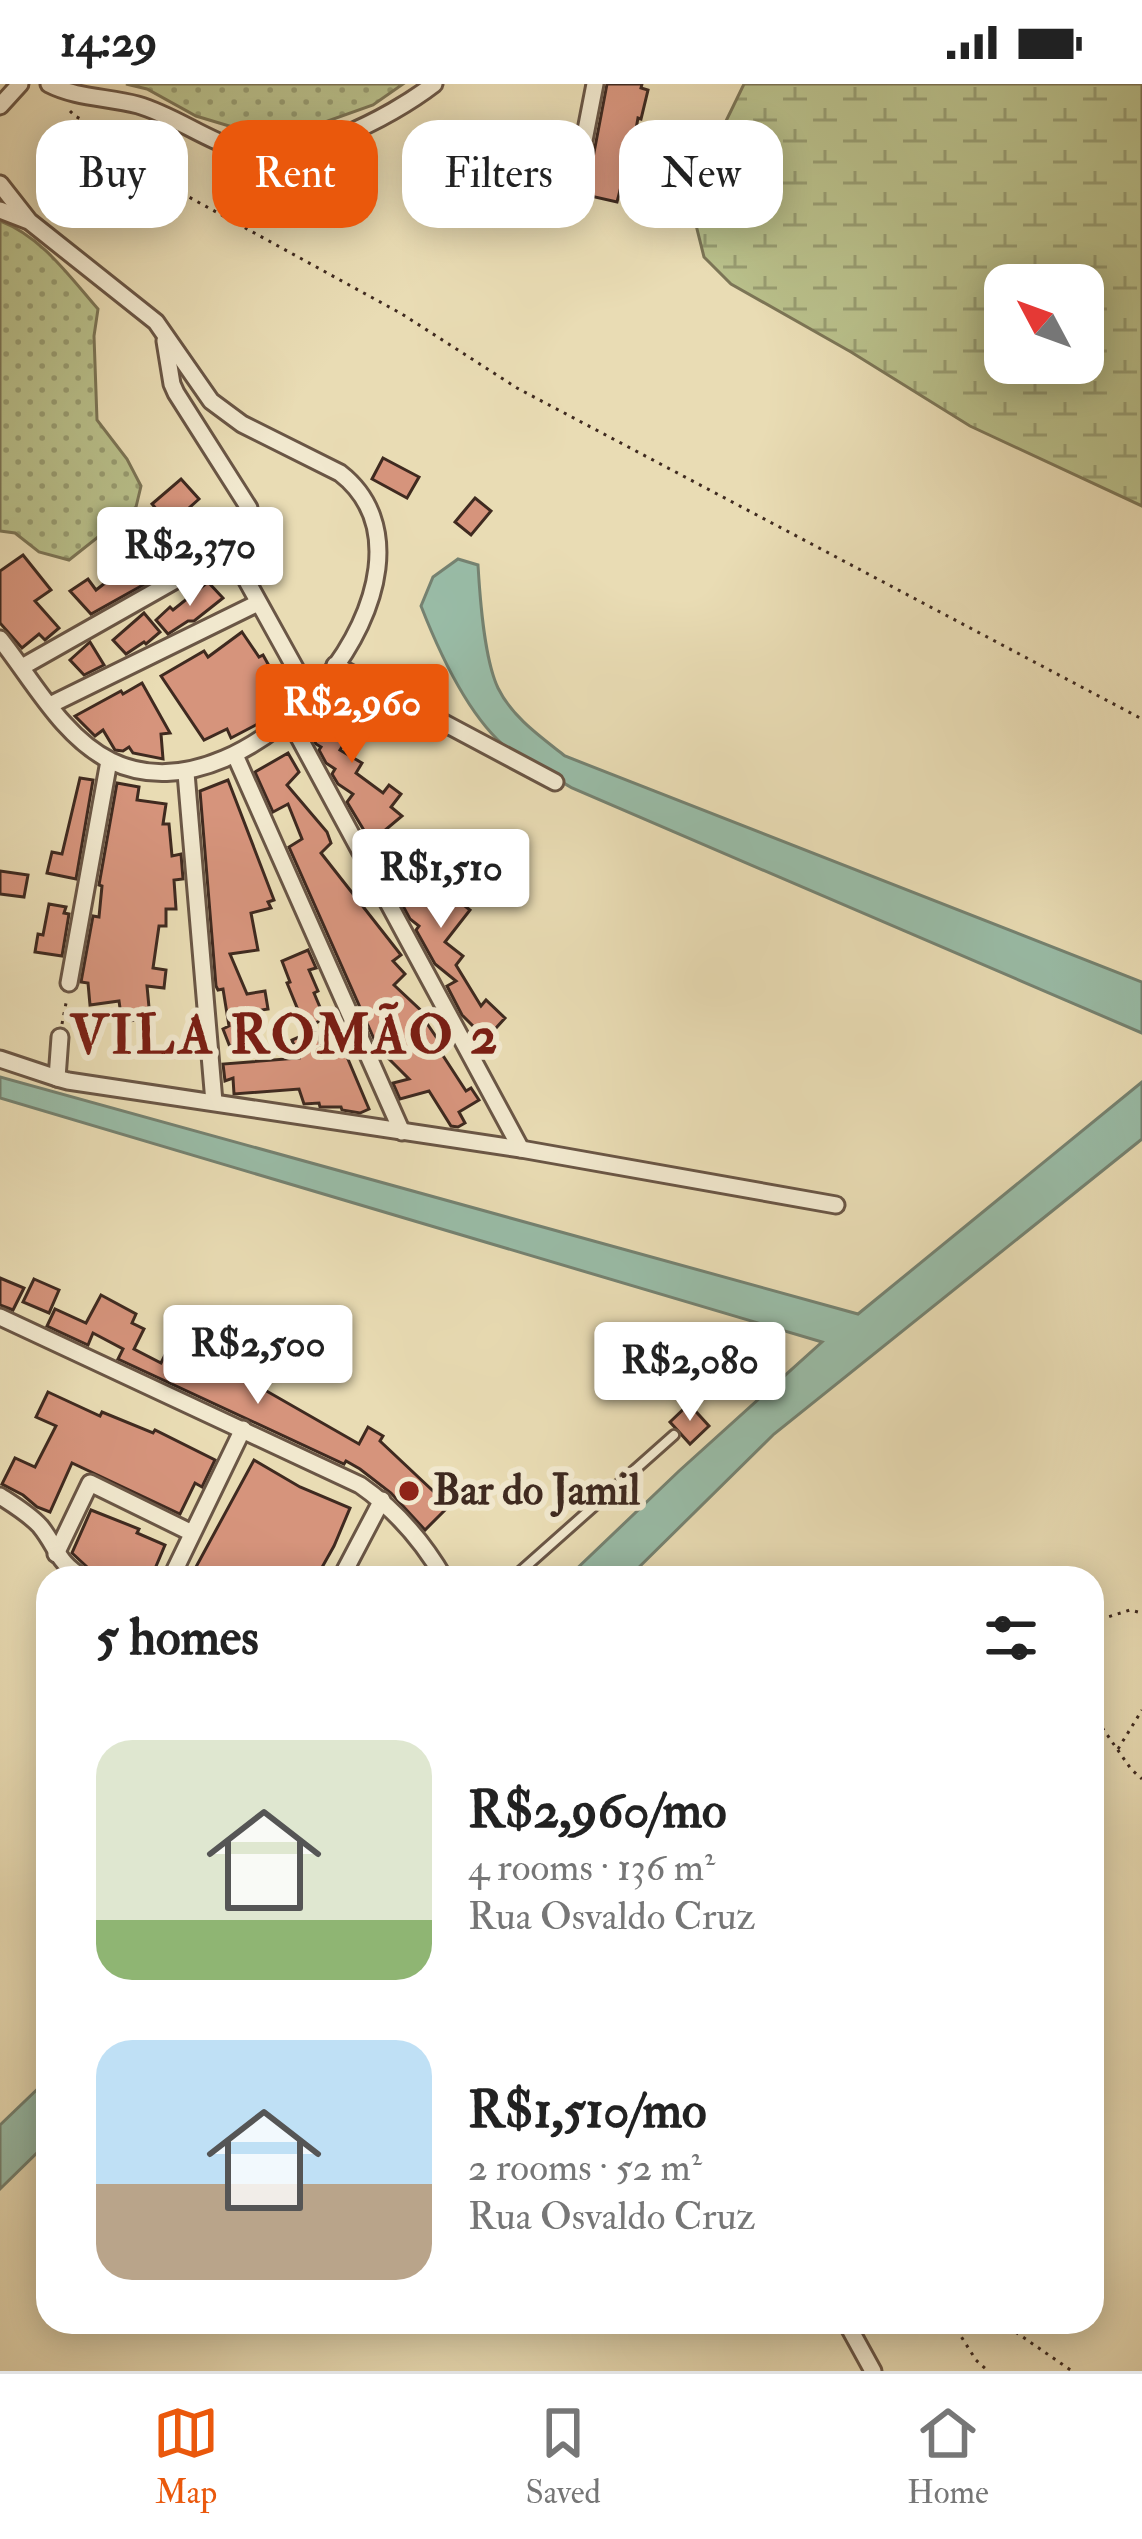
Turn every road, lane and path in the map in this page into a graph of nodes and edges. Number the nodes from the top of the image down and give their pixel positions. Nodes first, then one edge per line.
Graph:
1 (20, 84) edge
2 (49, 84) edge
3 (434, 84) edge
4 (595, 84) edge
5 (60, 100) dead end
6 (0, 106) edge
7 (588, 120) edge
8 (0, 184) edge
9 (0, 210) edge
10 (28, 221) junction
11 (156, 322) junction
12 (248, 539) junction
13 (259, 603) junction
14 (0, 639) edge
15 (335, 664) junction
16 (22, 667) junction
17 (310, 695) junction
18 (50, 705) junction
19 (289, 719) junction
20 (1142, 719) edge
21 (235, 755) junction
22 (110, 761) junction
23 (186, 773) junction
24 (555, 782) dead end
25 (69, 983) joint
26 (60, 1037) joint
27 (0, 1059) edge
28 (57, 1078) junction
29 (214, 1102) junction
30 (402, 1132) junction
31 (521, 1149) junction
32 (836, 1205) dead end
33 (0, 1317) edge
34 (242, 1429) junction
35 (674, 1435) dead end
36 (0, 1496) edge
37 (382, 1500) junction
38 (192, 1533) junction
39 (60, 1559) junction
40 (69, 1566) edge
41 (177, 1566) edge
42 (347, 1566) edge
43 (436, 1566) edge
44 (527, 1566) edge
45 (1142, 1613) edge
46 (1104, 1618) edge
47 (1142, 1710) edge
48 (1104, 1731) edge
49 (1117, 1750) junction
50 (1142, 1779) edge
51 (853, 2334) edge
52 (960, 2334) edge
53 (1018, 2334) edge
54 (873, 2371) edge
55 (988, 2371) edge
56 (1072, 2371) edge

1 - 6 street
2 - 3 street
4 - 7 street
5 - 20 path
8 - 10 street
9 - 10 street
10 - 11 street
11 - 12 street
11 - 15 street
12 - 13 street
12 - 16 street
13 - 17 street
13 - 18 street
14 - 16 street
15 - 17 street
15 - 24 street
16 - 18 street
17 - 19 street
18 - 22 street
19 - 21 street
19 - 31 street
21 - 23 street
21 - 30 street
22 - 23 street
22 - 25 street
23 - 29 street
25 - 26 path
26 - 28 street
27 - 28 street
28 - 29 street
29 - 30 street
30 - 31 street
31 - 32 street
33 - 34 street
34 - 37 street
34 - 38 street
35 - 44 lane
36 - 39 street
37 - 42 street
37 - 43 street
38 - 39 street
38 - 41 street
39 - 40 street
45 - 46 path
47 - 49 path
48 - 49 path
49 - 50 path
51 - 54 street
52 - 55 path
53 - 56 path

